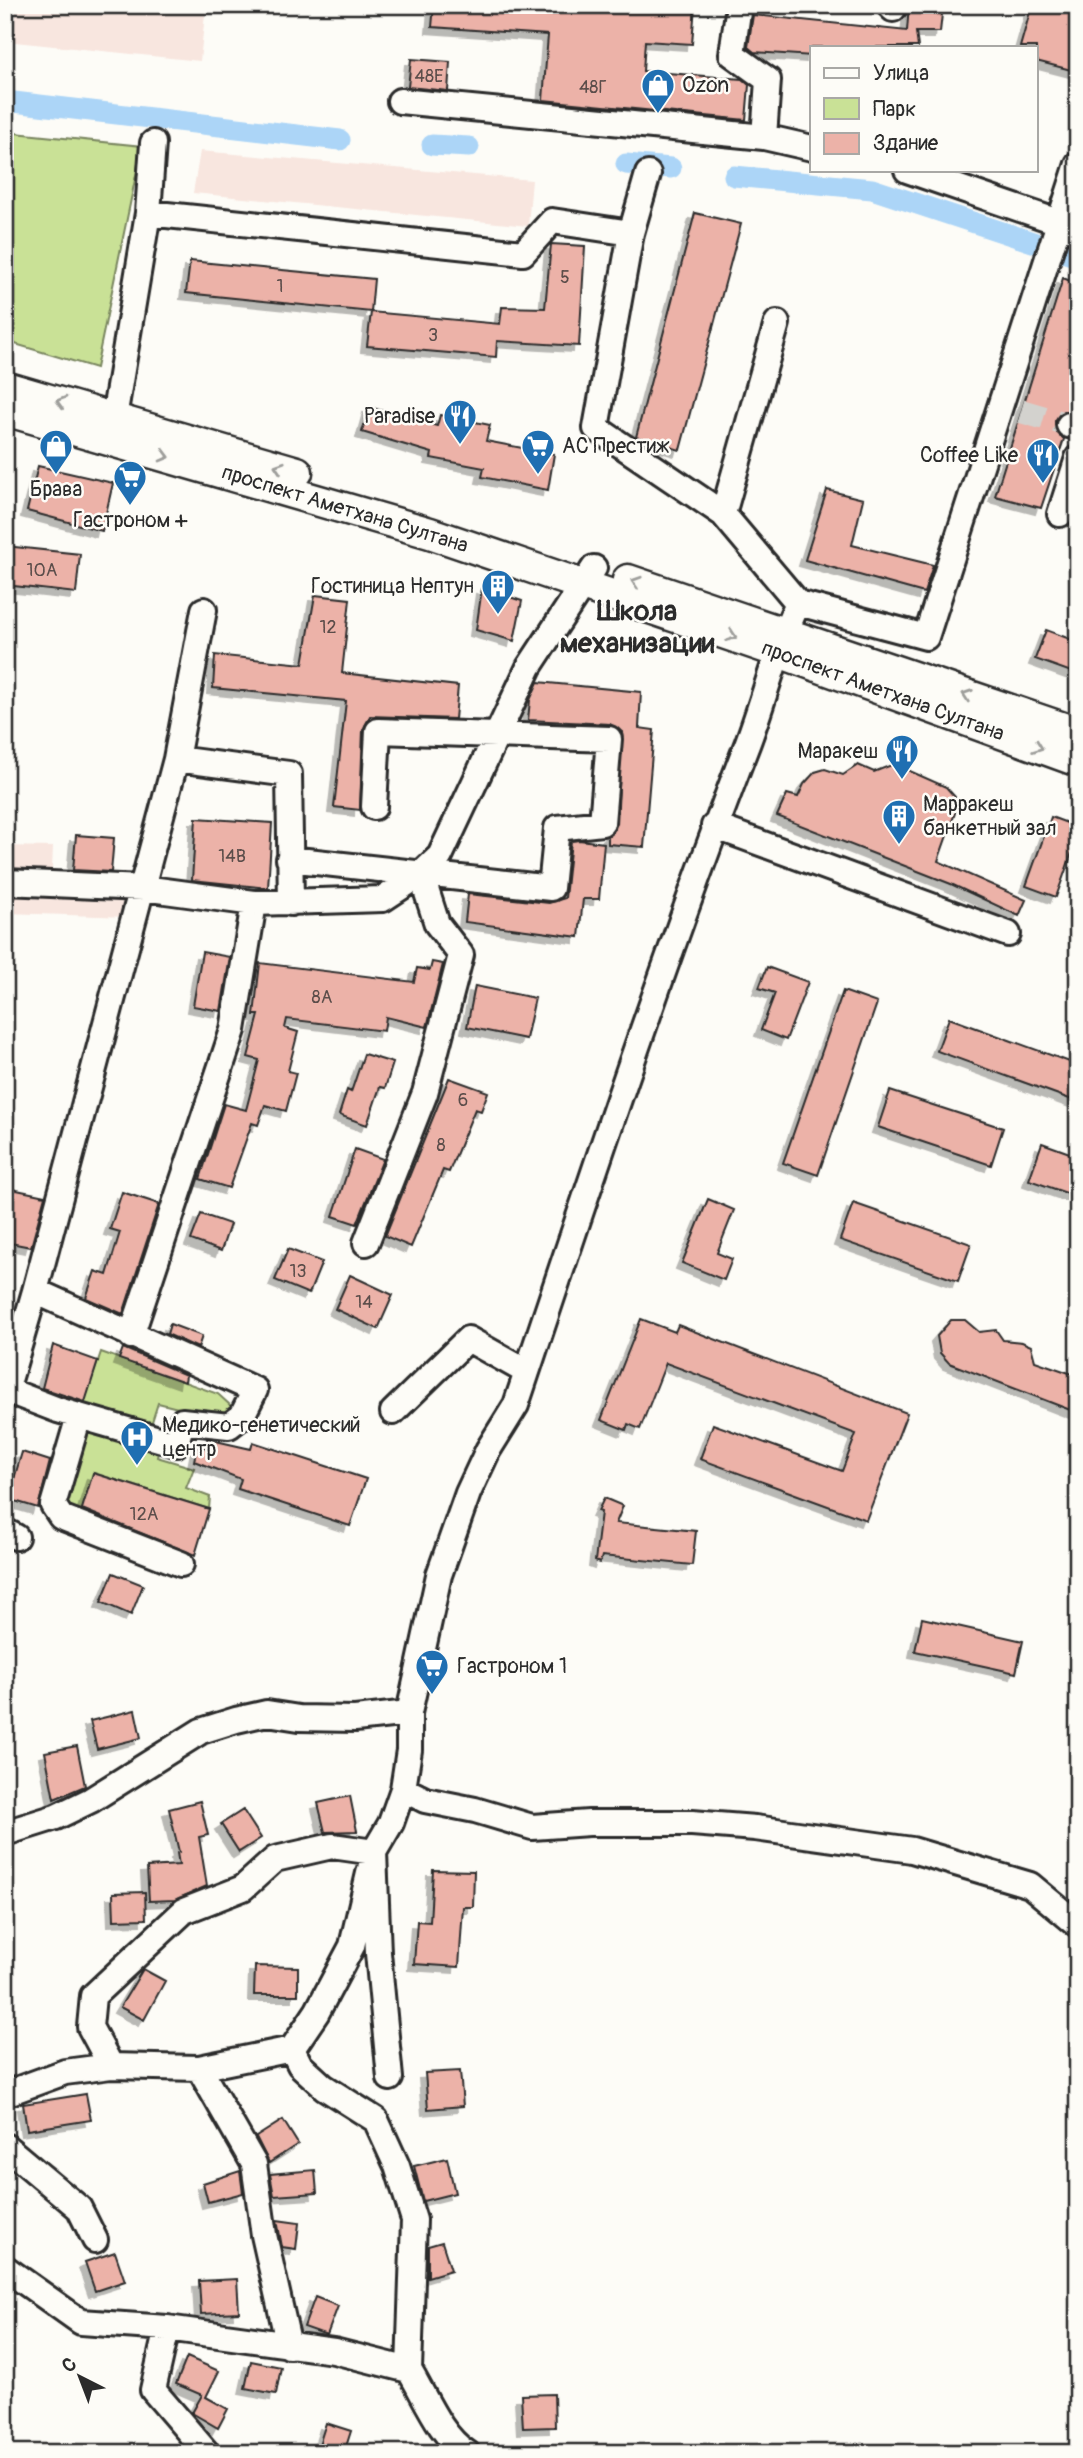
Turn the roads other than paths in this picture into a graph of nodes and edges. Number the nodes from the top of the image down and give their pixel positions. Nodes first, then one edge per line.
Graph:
1 (739, 5) edge
2 (400, 101) dead end
3 (764, 137) junction
4 (153, 143) dead end
5 (810, 148) edge
6 (1078, 164) edge
7 (913, 172) edge
8 (648, 174) dead end
9 (148, 214) junction
10 (1069, 228) edge
11 (631, 233) junction
12 (777, 323) dead end
13 (5, 387) edge
14 (5, 410) edge
15 (113, 430) junction
16 (1078, 458) edge
17 (723, 514) junction
18 (1060, 514) dead end
19 (589, 577) junction
20 (798, 603) junction
21 (204, 610) dead end
22 (780, 641) junction
23 (1078, 733) edge
24 (498, 734) junction
25 (176, 759) junction
26 (1078, 761) edge
27 (374, 807) dead end
28 (714, 826) junction
29 (289, 859) junction
30 (421, 874) junction
31 (5, 882) edge
32 (143, 888) junction
33 (254, 903) junction
34 (291, 903) junction
35 (1008, 934) dead end
36 (366, 1243) dead end
37 (35, 1292) junction
38 (131, 1336) junction
39 (527, 1372) junction
40 (6, 1392) edge
41 (393, 1412) dead end
42 (79, 1416) junction
43 (181, 1564) dead end
44 (409, 1713) junction
45 (403, 1789) junction
46 (5, 1833) edge
47 (374, 1852) junction
48 (1078, 1925) edge
49 (292, 2049) junction
50 (111, 2066) junction
51 (199, 2068) junction
52 (390, 2078) dead end
53 (5, 2094) edge
54 (5, 2146) edge
55 (96, 2240) dead end
56 (5, 2268) edge
57 (167, 2328) junction
58 (289, 2346) junction
59 (409, 2370) junction
60 (207, 2453) edge
61 (467, 2453) edge

1 - 3 street
2 - 3 street
3 - 5 street
4 - 9 street
6 - 10 street
7 - 10 street
8 - 11 street
9 - 11 street
9 - 15 street
10 - 20 street
11 - 17 street
12 - 17 street
15 -> 13 main road
14 - 15 main road, проспект Аметхана Султана
15 - 19 main road, проспект Аметхана Султана
16 - 18 street
17 - 20 street
19 - 22 main road, проспект Аметхана Султана
19 - 24 street
20 - 22 street
21 - 25 street
23 -> 22 main road
22 -> 26 main road, проспект Аметхана Султана
22 - 28 street
24 - 27 street
24 - 30 street
24 - 30 street
25 - 29 street
25 - 32 street
28 - 35 street
28 - 39 street
29 - 30 street
29 - 34 street
30 - 34 street
30 - 36 street
31 - 32 street
32 - 33 street
32 - 37 street
33 - 34 street
33 - 38 street
37 - 38 street
37 - 40 street
38 - 42 street
39 - 41 street
39 - 44 street
40 - 42 street
42 - 43 street
44 - 45 street
44 - 46 street
45 - 47 street
45 - 48 street
47 - 49 street
47 - 50 street
47 - 52 street
49 - 51 street
49 - 59 street
50 - 51 street
50 - 53 street
51 - 58 street
54 - 55 street
56 - 57 street
57 - 58 street
57 - 60 street
58 - 59 street
59 - 61 street

